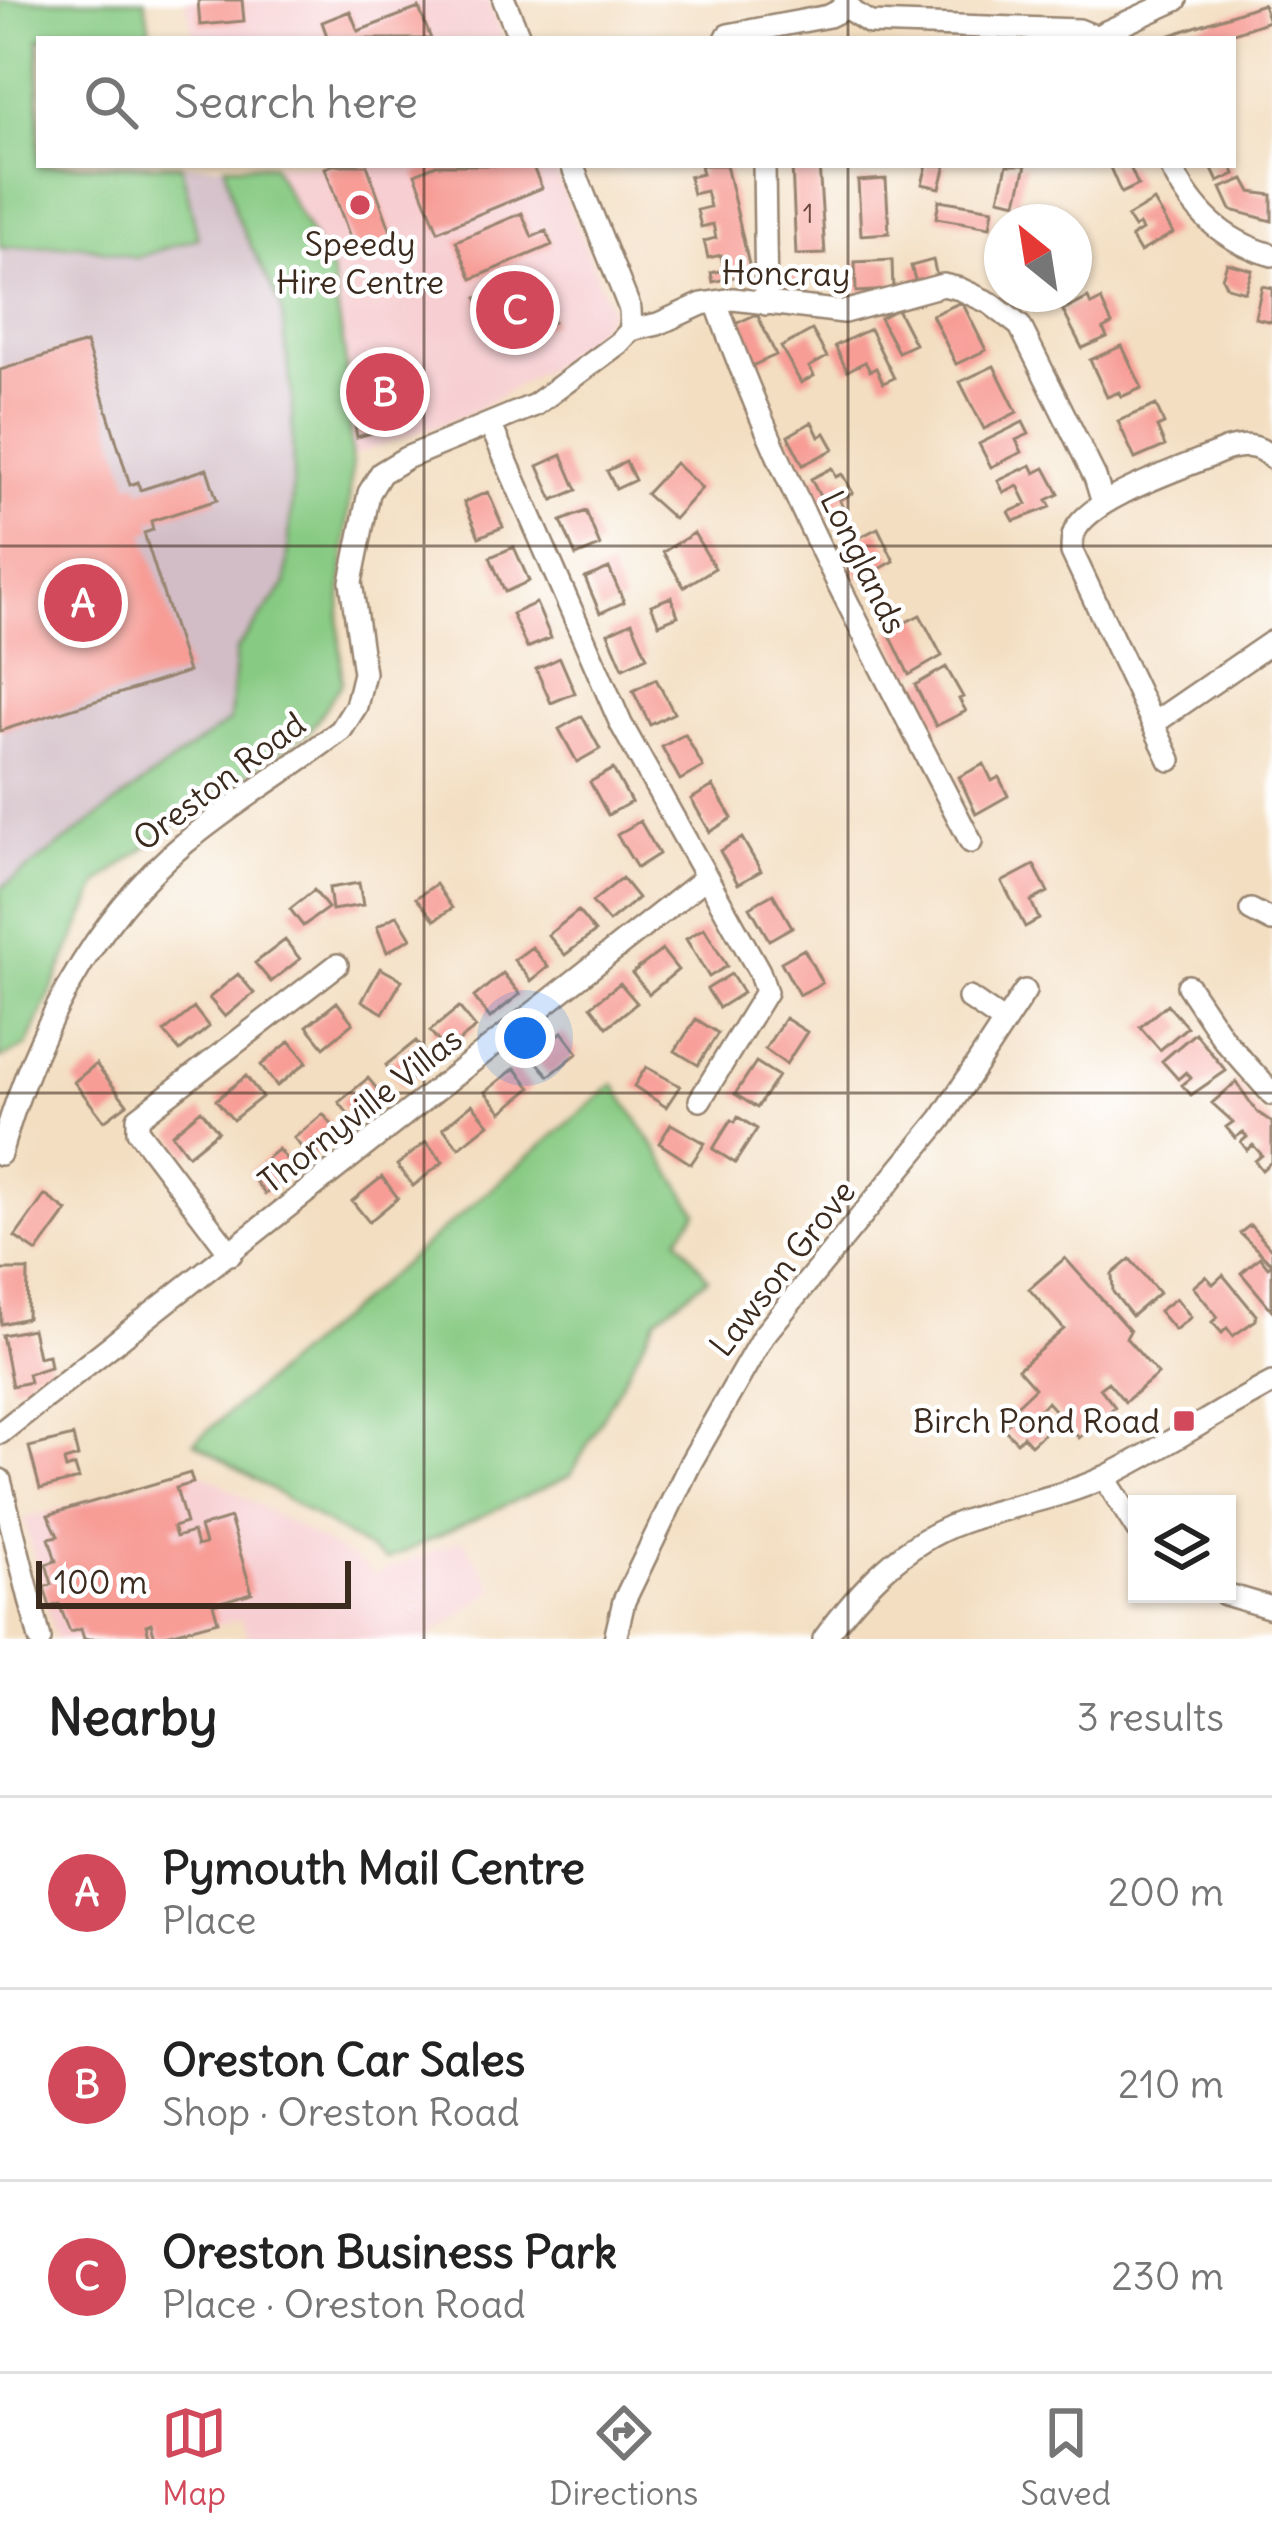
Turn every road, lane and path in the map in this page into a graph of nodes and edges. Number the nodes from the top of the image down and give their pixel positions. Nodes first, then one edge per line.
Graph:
1 (504, 0) edge
2 (1176, 0) edge
3 (847, 3) edge
4 (1004, 34) edge
5 (519, 36) edge
6 (728, 36) edge
7 (1094, 36) edge
8 (1103, 36) edge
9 (573, 168) edge
10 (764, 168) edge
11 (1172, 168) edge
12 (1272, 255) edge
13 (709, 303) junction
14 (766, 304) junction
15 (632, 330) junction
16 (491, 426) junction
17 (1272, 458) edge
18 (1103, 503) junction
19 (1272, 642) edge
20 (1154, 723) junction
21 (1170, 760) dead end
22 (971, 842) dead end
23 (704, 879) junction
24 (1251, 910) dead end
25 (1272, 921) edge
26 (338, 965) dead end
27 (1188, 986) dead end
28 (1025, 991) dead end
29 (969, 998) dead end
30 (1004, 1022) junction
31 (1271, 1091) edge
32 (700, 1100) dead end
33 (0, 1154) edge
34 (231, 1254) junction
35 (1272, 1383) edge
36 (0, 1433) edge
37 (1104, 1477) junction
38 (0, 1480) edge
39 (1128, 1514) edge
40 (1236, 1597) edge
41 (1272, 1608) edge
42 (40, 1639) edge
43 (615, 1639) edge
44 (824, 1639) edge

1 - 5 street
2 - 8 street
3 - 4 street
3 - 6 street
4 - 7 street
9 - 15 street
10 - 14 street
11 - 12 street
13 - 14 street, Honcray
13 - 15 street, Honcray
13 - 22 street, Longlands
14 - 18 street, Honcray
15 - 16 street, Oreston Road
16 - 23 street
16 - 33 street, Oreston Road
17 - 18 street
18 - 20 street
19 - 20 street
20 - 21 street
23 - 32 street
23 - 34 street, Thornyville Villas
24 - 25 street
26 - 34 street
27 - 31 street
28 - 30 street, Lawson Grove
29 - 30 street
30 - 43 street, Lawson Grove
34 - 36 street, Thornyville Villas
35 - 37 street
37 - 39 street
37 - 44 street
38 - 42 street
40 - 41 street

